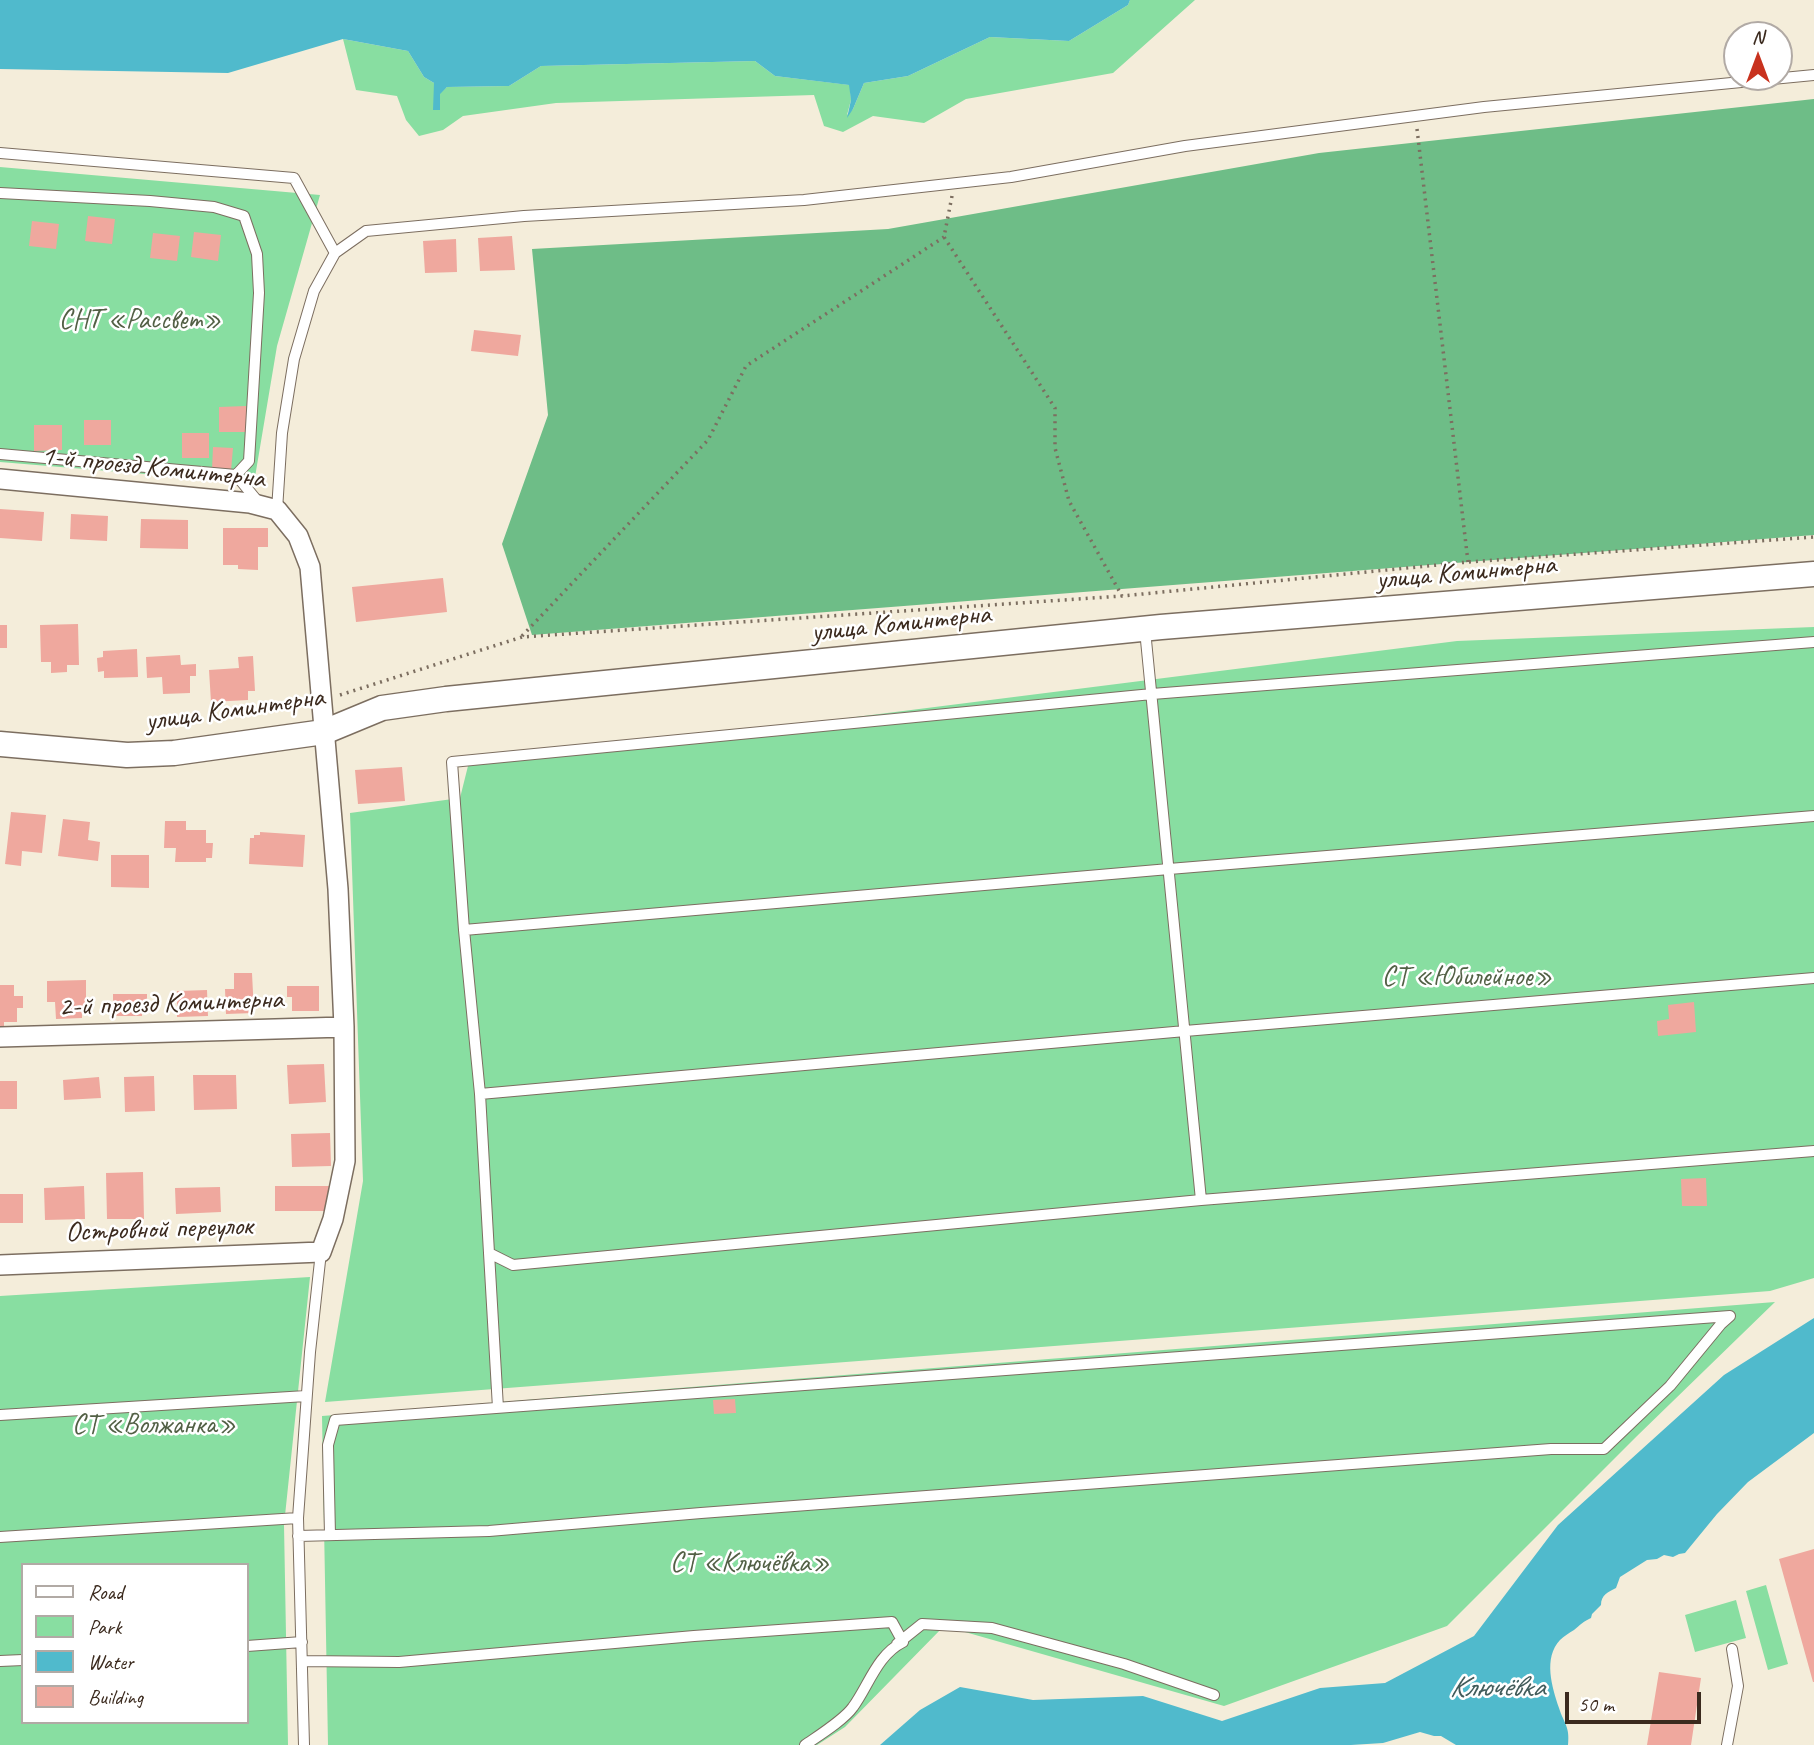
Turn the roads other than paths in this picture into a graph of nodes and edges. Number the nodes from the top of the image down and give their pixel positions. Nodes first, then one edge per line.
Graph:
1 (1814, 75) edge
2 (0, 153) edge
3 (0, 193) edge
4 (335, 253) junction
5 (0, 454) edge
6 (236, 475) junction
7 (0, 479) edge
8 (270, 508) junction
9 (1814, 574) edge
10 (1145, 629) junction
11 (1814, 642) edge
12 (1152, 694) junction
13 (324, 732) junction
14 (0, 744) edge
15 (1814, 816) edge
16 (1169, 869) junction
17 (464, 930) junction
18 (1814, 978) edge
19 (344, 1027) junction
20 (1185, 1031) junction
21 (0, 1037) edge
22 (480, 1094) junction
23 (1814, 1151) edge
24 (1201, 1200) junction
25 (321, 1252) junction
26 (489, 1253) junction
27 (0, 1265) edge
28 (306, 1396) junction
29 (498, 1408) junction
30 (0, 1415) edge
31 (298, 1518) junction
32 (331, 1535) junction
33 (298, 1536) junction
34 (0, 1537) edge
35 (302, 1642) junction
36 (898, 1643) junction
37 (248, 1646) edge
38 (1732, 1648) dead end
39 (21, 1660) edge
40 (0, 1661) edge
41 (302, 1661) junction
42 (1214, 1695) dead end
43 (304, 1745) edge
44 (805, 1745) edge
45 (1727, 1745) edge

1 - 4 lane
2 - 4 lane
3 - 6 lane
4 - 8 lane
5 - 6 lane
6 - 8 lane
7 - 8 street, 1-й проезд Коминтерна
8 - 13 street, 1-й проезд Коминтерна
9 - 10 street, улица Коминтерна
10 - 12 lane
10 - 13 street, улица Коминтерна
11 - 12 lane
12 - 16 lane
12 - 17 lane
13 - 14 street, улица Коминтерна
13 - 19 street, 1-й проезд Коминтерна
15 - 16 lane
16 - 17 lane
16 - 20 lane
17 - 22 lane
18 - 20 lane
19 - 21 street, 2-й проезд Коминтерна
19 - 25 street, 1-й проезд Коминтерна
20 - 22 lane
20 - 24 lane
22 - 26 lane
23 - 24 lane
24 - 26 lane
25 - 27 street, Островной переулок
25 - 28 lane
26 - 29 lane
28 - 30 lane
28 - 31 lane
29 - 32 lane
29 - 32 lane
31 - 33 lane
31 - 34 lane
32 - 33 lane
33 - 35 lane
35 - 37 lane
35 - 41 lane
36 - 41 lane
36 - 42 lane
36 - 44 lane
38 - 45 lane
39 - 40 lane
41 - 43 lane

